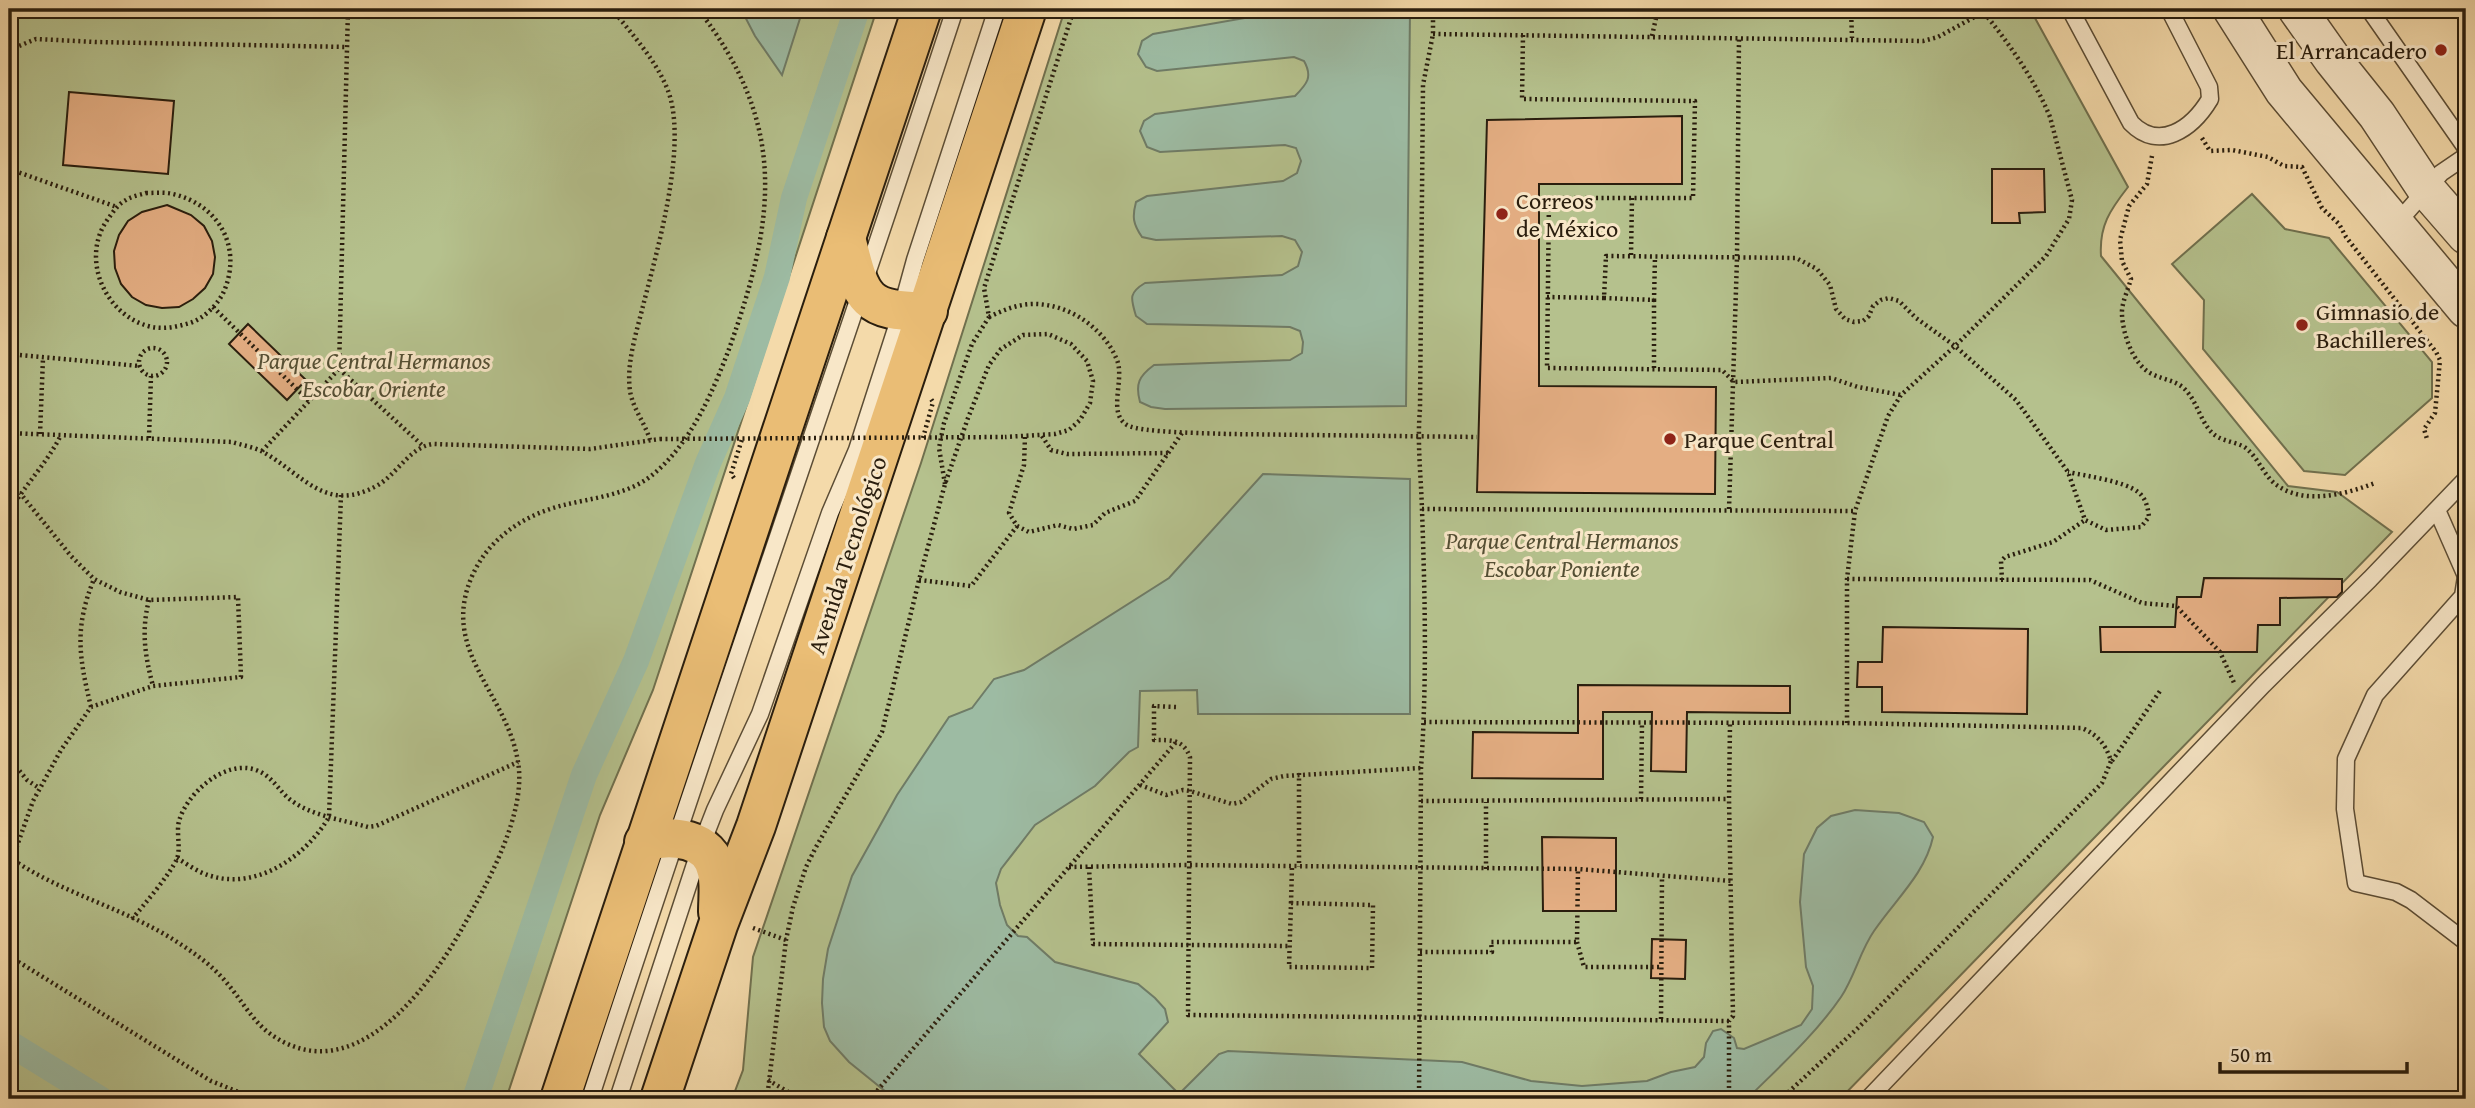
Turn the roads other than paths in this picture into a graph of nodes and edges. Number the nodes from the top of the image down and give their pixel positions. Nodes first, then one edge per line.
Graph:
1 (922, 9) edge
2 (955, 9) edge
3 (998, 9) edge
4 (1027, 9) edge
5 (2070, 9) edge
6 (2169, 9) edge
7 (2232, 9) edge
8 (2297, 9) edge
9 (2369, 9) edge
10 (2466, 148) edge
11 (2466, 156) edge
12 (2426, 189) junction
13 (2397, 223) junction
14 (2466, 235) edge
15 (846, 237) junction
16 (862, 288) junction
17 (2466, 309) edge
18 (914, 311) junction
19 (2466, 479) edge
20 (2437, 510) junction
21 (2466, 576) edge
22 (673, 842) junction
23 (736, 927) junction
24 (2466, 942) edge
25 (560, 1099) edge
26 (590, 1099) edge
27 (618, 1099) edge
28 (660, 1099) edge
29 (1868, 1099) edge

1 - 15 main road
2 - 16 lane
3 - 18 lane
4 - 18 main road, Avenida Tecnológico
5 - 6 lane
7 - 13 street
8 - 12 street
9 - 10 lane
11 - 12 lane
12 - 13 lane
12 - 14 street
13 - 17 street
15 - 16 main road
15 - 22 main road
16 - 18 main road
16 - 22 lane
18 - 22 lane
18 - 23 main road, Avenida Tecnológico
19 - 20 lane
20 - 21 lane
20 - 29 lane
21 - 24 lane
22 - 23 main road
22 - 25 main road
22 - 26 lane
22 - 27 lane
23 - 28 main road, Avenida Tecnológico

